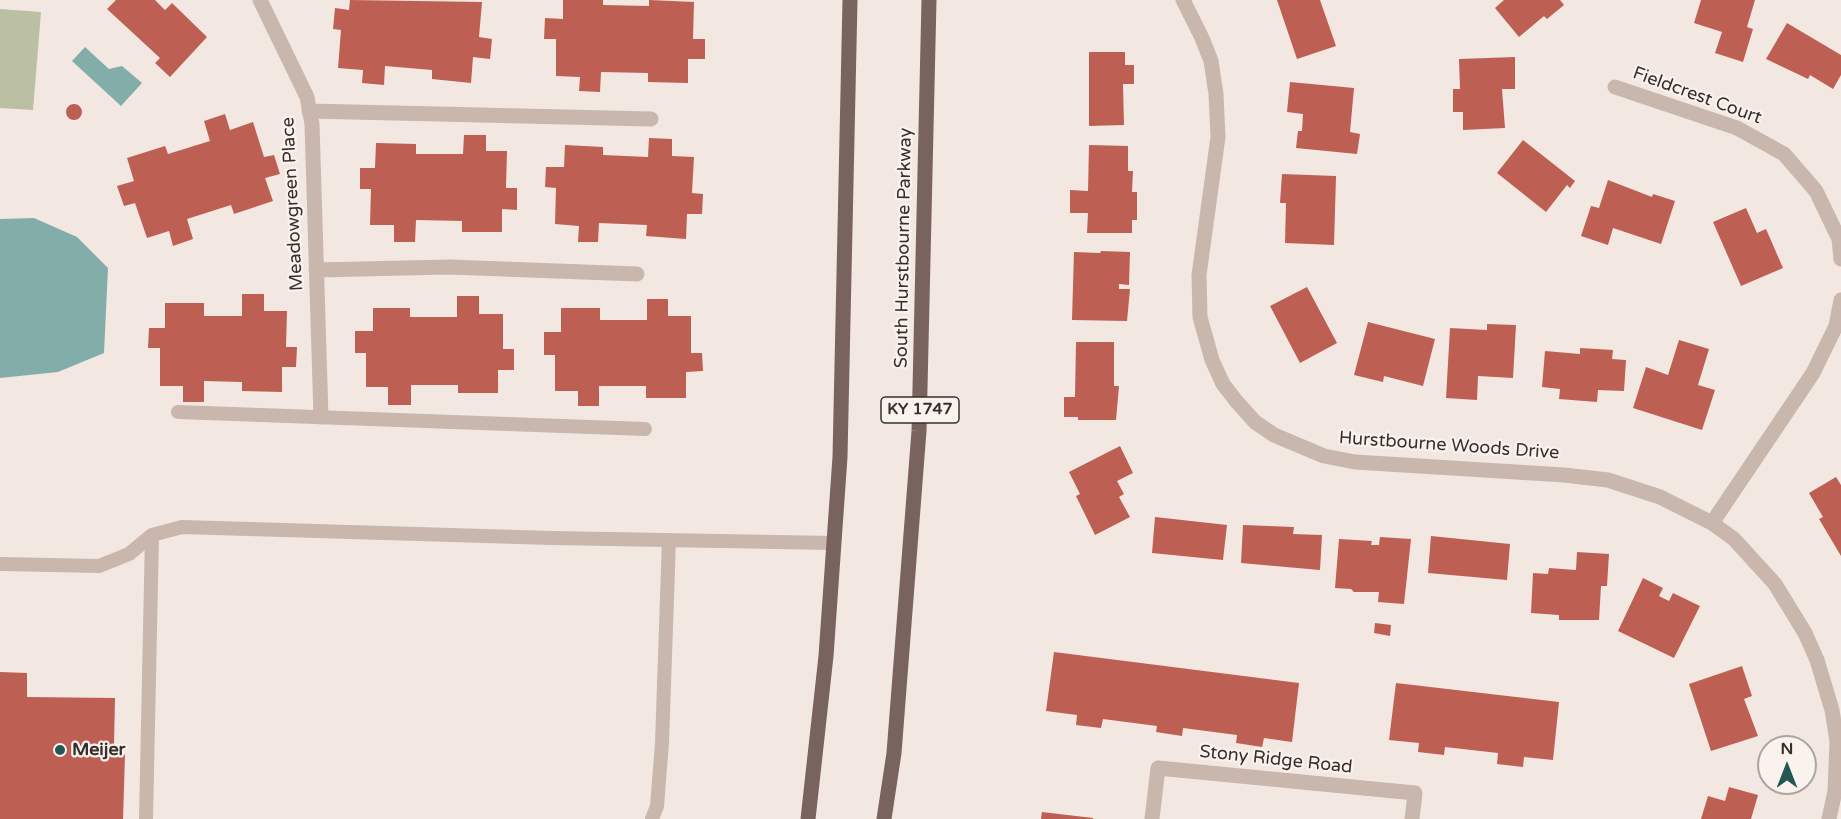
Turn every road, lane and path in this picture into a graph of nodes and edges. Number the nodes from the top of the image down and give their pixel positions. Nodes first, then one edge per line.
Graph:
1 (260, 0) edge
2 (850, 0) edge
3 (929, 0) edge
4 (1182, 0) edge
5 (1615, 87) dead end
6 (309, 111) junction
7 (651, 120) dead end
8 (1841, 259) edge
9 (316, 270) junction
10 (637, 274) dead end
11 (1841, 300) edge
12 (178, 412) dead end
13 (321, 417) junction
14 (645, 429) dead end
15 (1712, 523) junction
16 (152, 536) junction
17 (669, 540) junction
18 (834, 543) junction
19 (0, 564) edge
20 (1839, 741) edge
21 (146, 819) edge
22 (652, 819) edge
23 (807, 819) edge
24 (884, 819) edge
25 (1152, 819) edge
26 (1412, 819) edge
27 (1829, 819) edge

1 - 6 street, Meadowgreen Place
2 - 18 main road
3 - 24 main road, South Hurstbourne Parkway / KY 1747
4 - 15 street, Hurstbourne Woods Drive
5 - 8 street, Fieldcrest Court
6 - 7 street
6 - 9 street, Meadowgreen Place
9 - 10 street
9 - 13 street, Meadowgreen Place
11 - 15 street
12 - 13 lane
13 - 14 lane
15 - 20 street, Hurstbourne Woods Drive
16 - 17 lane
16 - 19 lane
16 - 21 lane
17 - 18 lane
17 - 22 lane
18 - 23 main road
20 - 27 street, Hurstbourne Woods Drive
25 - 26 street, Stony Ridge Road

